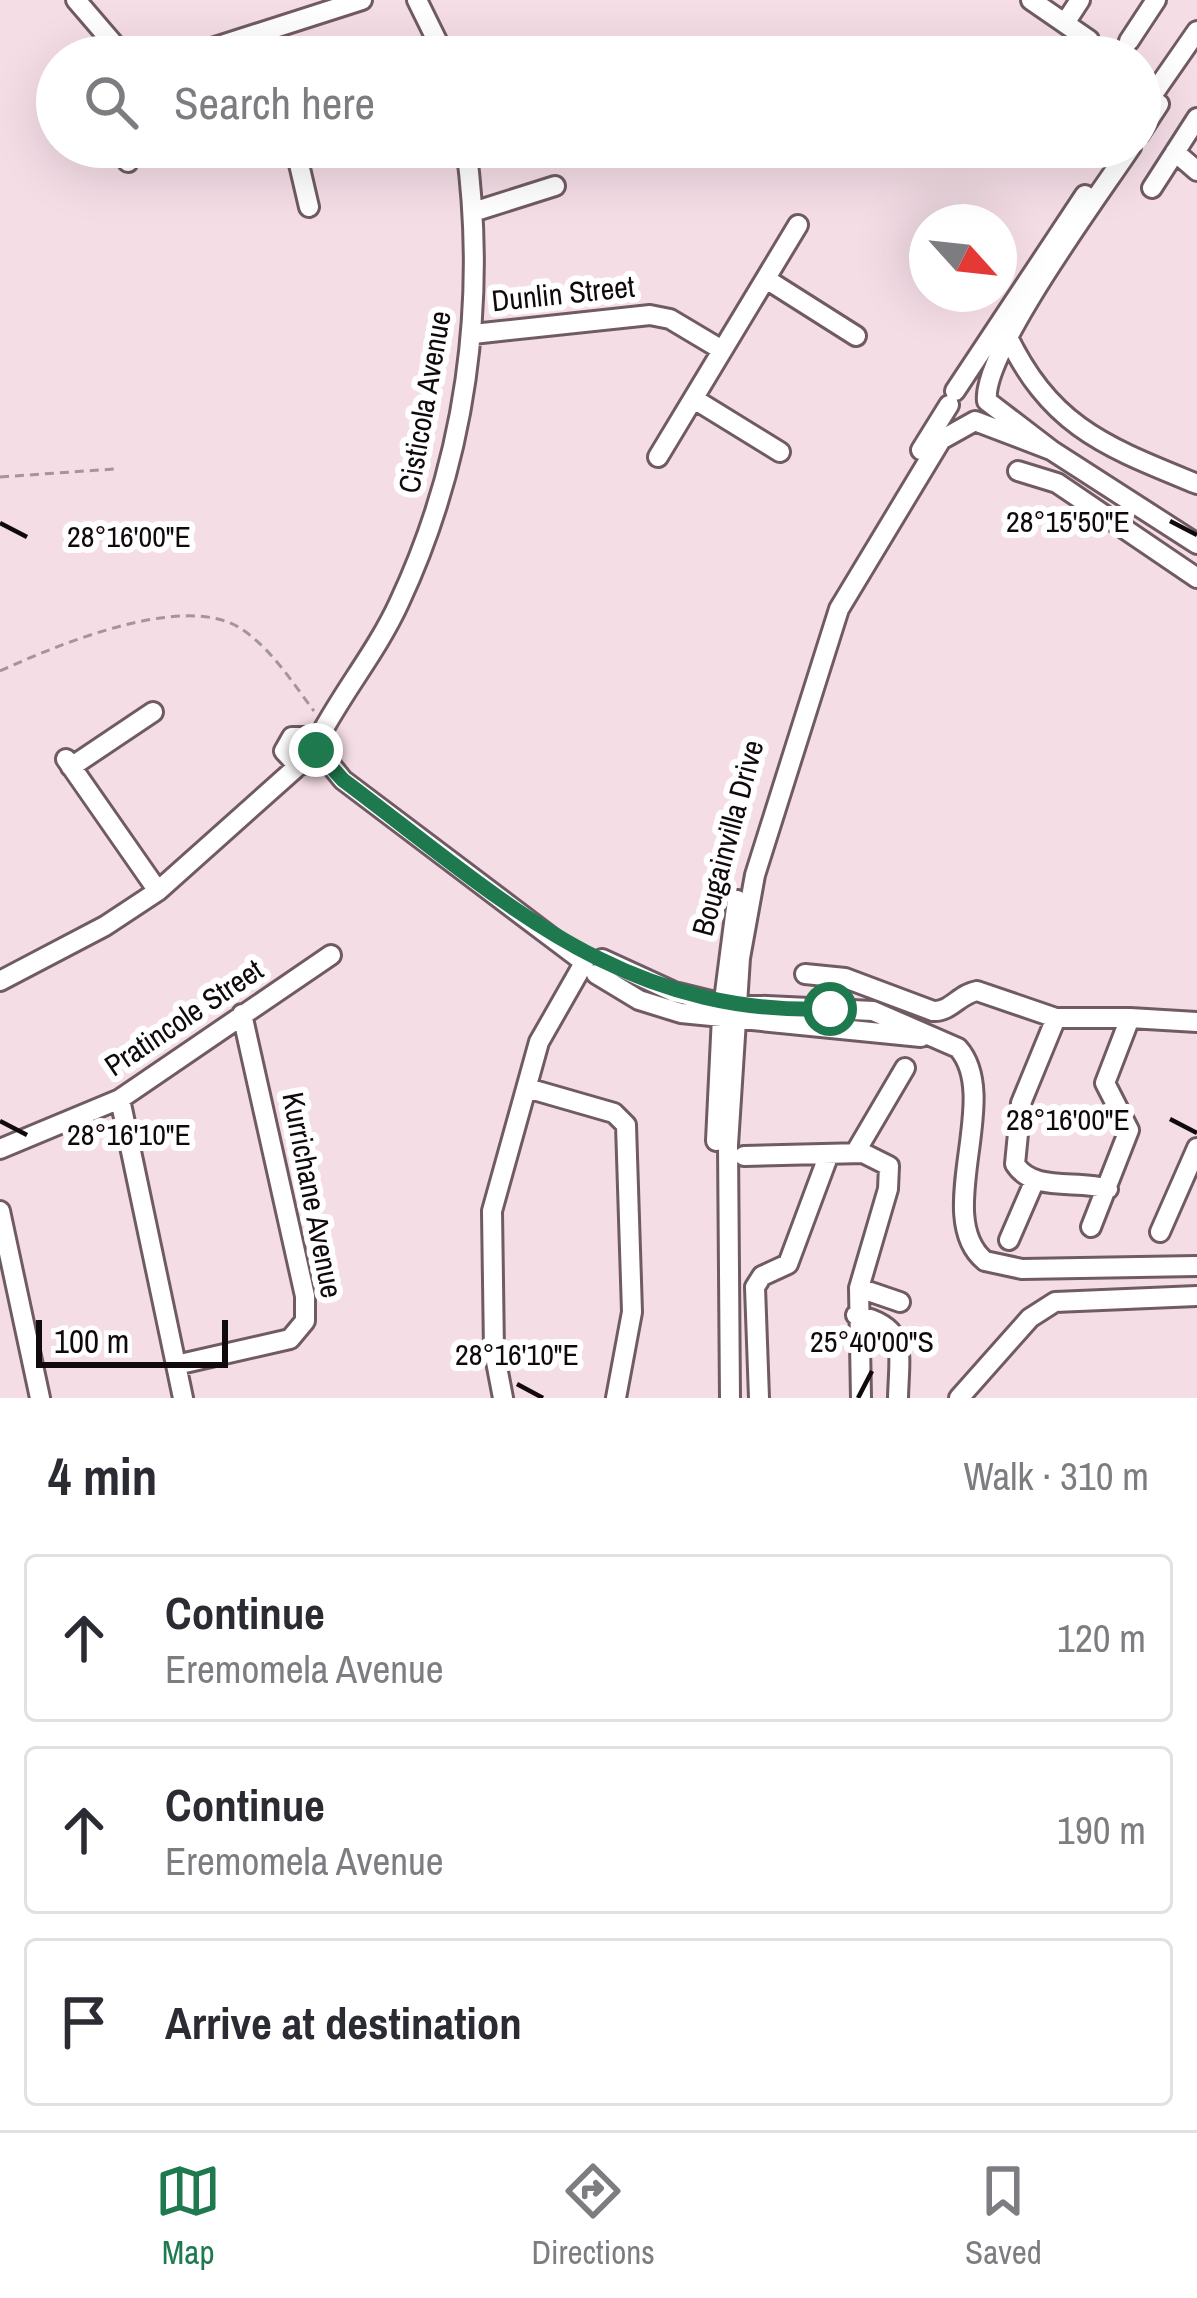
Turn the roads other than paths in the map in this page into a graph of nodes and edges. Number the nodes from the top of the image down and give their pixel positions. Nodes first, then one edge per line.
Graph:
1 (76, 0) edge
2 (362, 0) edge
3 (417, 0) edge
4 (429, 0) edge
5 (1031, 0) edge
6 (1080, 0) edge
7 (1156, 0) edge
8 (430, 22) junction
9 (1065, 22) junction
10 (1197, 31) edge
11 (267, 33) junction
12 (106, 36) edge
13 (257, 36) edge
14 (268, 36) edge
15 (436, 36) edge
16 (1084, 36) edge
17 (1132, 36) edge
18 (1197, 52) edge
19 (1161, 83) edge
20 (1161, 103) edge
21 (1197, 118) edge
22 (1175, 152) junction
23 (300, 168) edge
24 (468, 168) edge
25 (1105, 168) edge
26 (1116, 168) edge
27 (1197, 171) edge
28 (554, 187) dead end
29 (1152, 188) dead end
30 (309, 207) dead end
31 (473, 212) junction
32 (798, 225) dead end
33 (766, 279) junction
34 (1004, 329) junction
35 (473, 334) junction
36 (856, 337) dead end
37 (722, 350) junction
38 (952, 398) junction
39 (694, 399) junction
40 (987, 401) junction
41 (975, 422) junction
42 (1052, 450) junction
43 (780, 452) dead end
44 (658, 457) dead end
45 (1080, 468) junction
46 (1018, 471) dead end
47 (1197, 484) edge
48 (1065, 488) junction
49 (1197, 544) edge
50 (1197, 578) edge
51 (815, 662) junction
52 (153, 712) dead end
53 (303, 753) junction
54 (158, 891) junction
55 (331, 956) dead end
56 (592, 964) junction
57 (805, 974) dead end
58 (0, 981) edge
59 (730, 1011) junction
60 (242, 1014) junction
61 (1056, 1018) junction
62 (1130, 1018) junction
63 (1197, 1022) edge
64 (905, 1067) dead end
65 (527, 1088) junction
66 (120, 1099) junction
67 (1197, 1148) edge
68 (0, 1149) edge
69 (855, 1153) junction
70 (829, 1154) junction
71 (744, 1156) dead end
72 (1035, 1180) junction
73 (1108, 1189) junction
74 (0, 1211) edge
75 (1091, 1227) dead end
76 (1160, 1232) dead end
77 (1009, 1240) dead end
78 (1197, 1267) edge
79 (859, 1288) junction
80 (1197, 1296) edge
81 (900, 1302) dead end
82 (856, 1315) junction
83 (176, 1365) junction
84 (40, 1398) edge
85 (183, 1398) edge
86 (502, 1398) edge
87 (616, 1398) edge
88 (718, 1398) edge
89 (730, 1398) edge
90 (759, 1398) edge
91 (861, 1398) edge
92 (898, 1398) edge
93 (959, 1398) edge

1 - 12 street
2 - 11 street
3 - 8 street
4 - 8 street
5 - 9 street
6 - 9 street
7 - 17 street
8 - 15 street
9 - 16 street
10 - 19 street
11 - 13 street
11 - 14 street
18 - 20 street
21 - 22 street
22 - 27 street
22 - 29 street
23 - 30 street
24 - 31 street, Cisticola Avenue
25 - 34 street, Bougainvilla Drive
26 - 34 street, Bougainvilla Drive
28 - 31 street
31 - 35 street, Cisticola Avenue
32 - 33 street
33 - 36 street
33 - 37 street
34 - 38 street, Bougainvilla Drive
34 - 40 street, Bougainvilla Drive
34 - 47 street
35 - 37 street, Dunlin Street
35 - 53 street, Cisticola Avenue
37 - 39 street
38 - 40 street
38 - 41 street
38 - 51 street, Bougainvilla Drive
39 - 43 street
39 - 44 street
40 - 41 street, Bougainvilla Drive
40 - 42 street
41 - 42 street
41 - 51 street, Bougainvilla Drive
42 - 45 street
45 - 48 street
45 - 49 street
46 - 48 street
48 - 50 street
51 - 59 street, Bougainvilla Drive
52 - 54 street
53 - 54 street, Cisticola Avenue
53 - 56 street
54 - 58 street, Cisticola Avenue
55 - 60 street, Pratincole Street
56 - 59 street
56 - 65 street
57 - 61 street
59 - 78 street
59 - 88 street, Bougainvilla Drive
59 - 89 street, Bougainvilla Drive
60 - 66 street, Pratincole Street
60 - 83 street, Kurrichane Avenue
61 - 62 street
61 - 72 street
62 - 63 street
62 - 73 street
64 - 69 street
65 - 86 street
65 - 87 street
66 - 68 street, Pratincole Street
66 - 83 street
67 - 76 street
69 - 70 street
69 - 79 street
70 - 71 street
70 - 90 street
72 - 73 street
72 - 77 street
73 - 75 street
74 - 84 street
79 - 81 street
79 - 82 street
80 - 93 street
82 - 91 street
82 - 92 street
83 - 85 street

